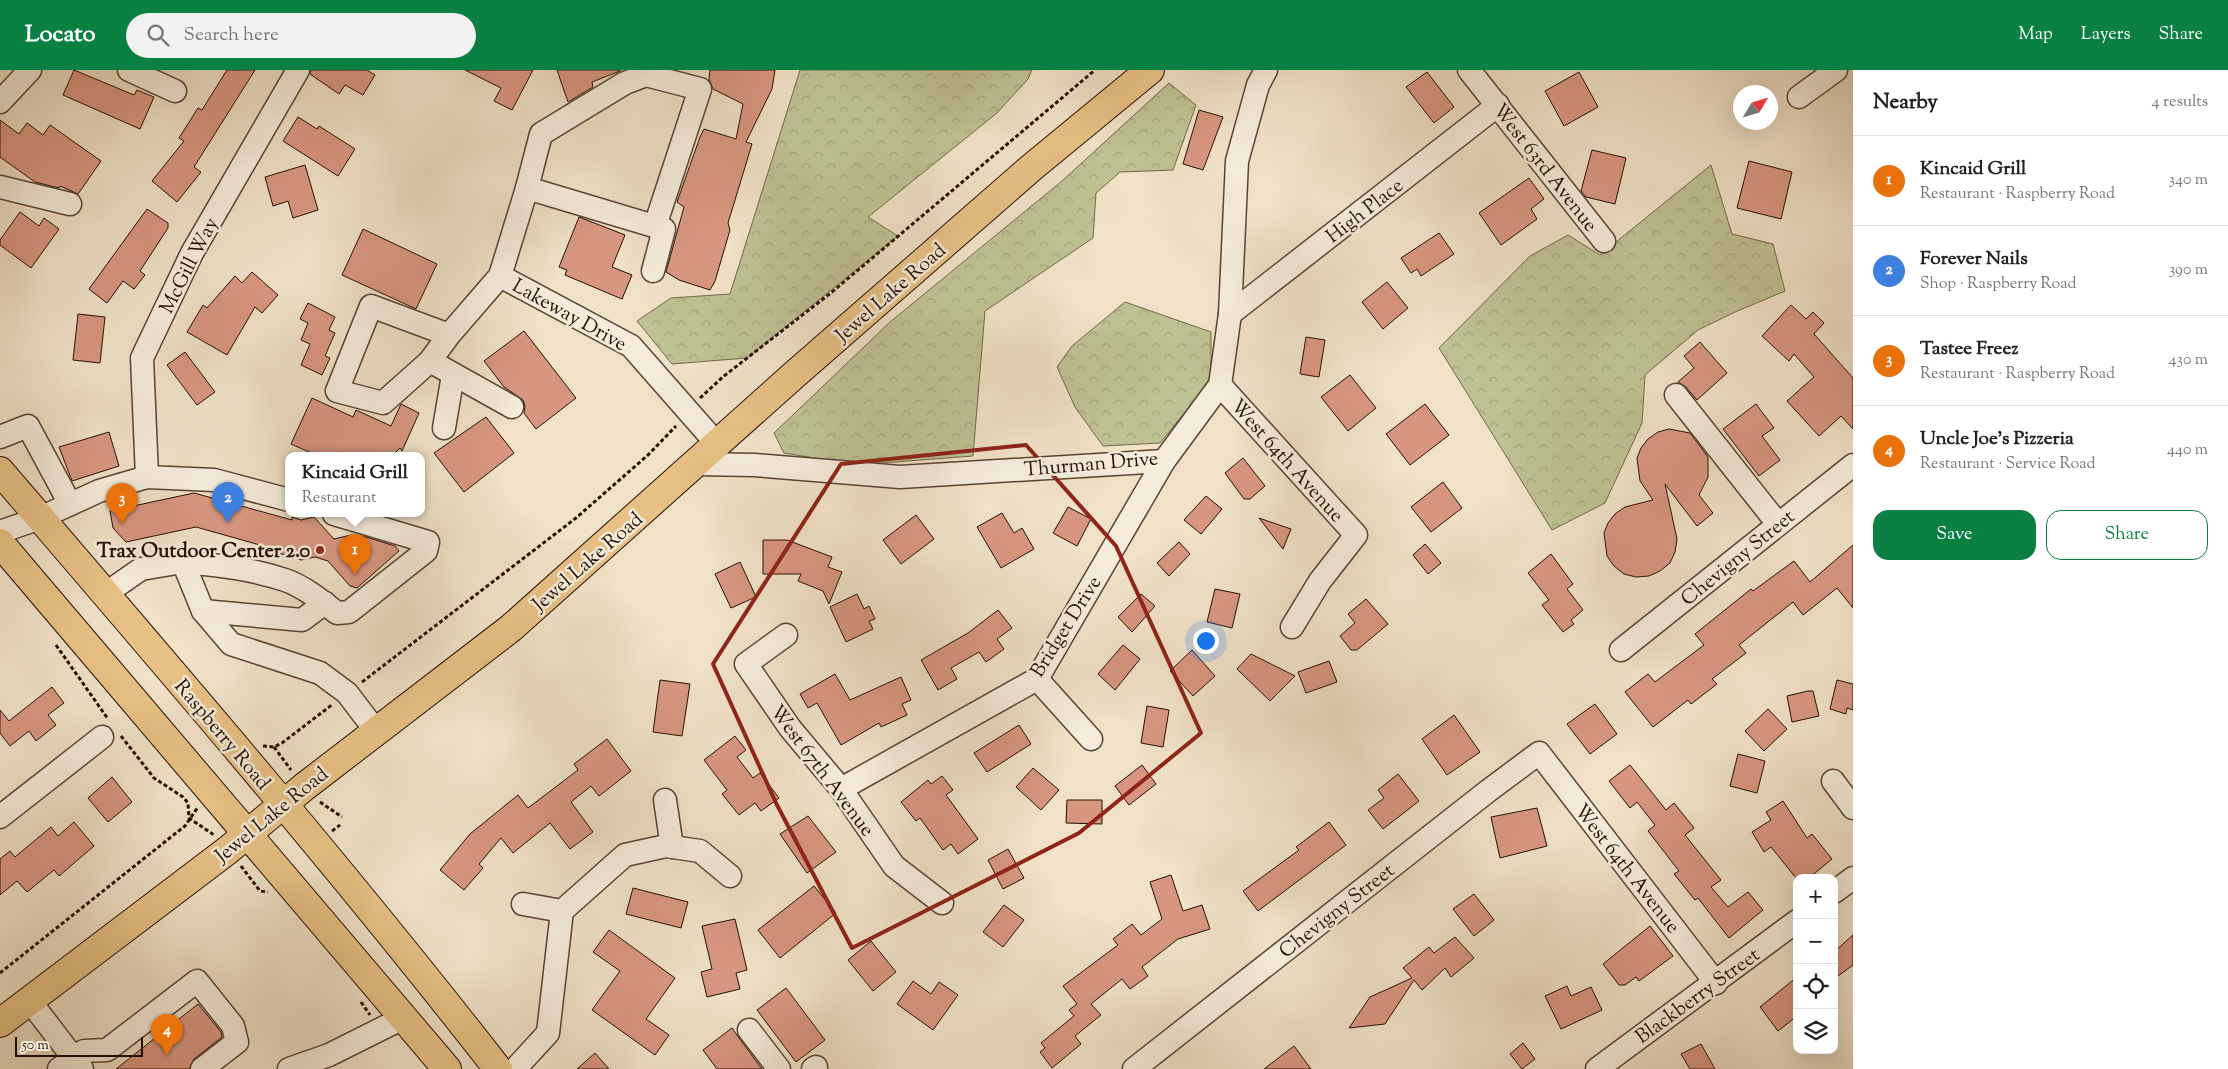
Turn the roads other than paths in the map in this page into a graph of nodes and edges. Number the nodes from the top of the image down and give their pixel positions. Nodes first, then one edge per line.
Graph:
1 (30, 70) edge
2 (129, 70) edge
3 (298, 70) edge
4 (1150, 70) edge
5 (1266, 70) edge
6 (1469, 70) edge
7 (1836, 70) edge
8 (175, 90) dead end
9 (1799, 97) dead end
10 (0, 102) edge
11 (1498, 105) junction
12 (0, 186) edge
13 (527, 188) junction
14 (70, 204) dead end
15 (655, 226) junction
16 (1604, 240) dead end
17 (653, 271) dead end
18 (500, 276) junction
19 (1230, 314) junction
20 (449, 335) junction
21 (430, 361) junction
22 (453, 375) junction
23 (1220, 385) junction
24 (1676, 394) dead end
25 (512, 407) dead end
26 (444, 428) dead end
27 (0, 437) edge
28 (717, 444) junction
29 (1164, 460) junction
30 (696, 464) junction
31 (1853, 465) edge
32 (0, 471) edge
33 (147, 477) junction
34 (285, 499) edge
35 (70, 504) junction
36 (344, 517) edge
37 (40, 518) junction
38 (1778, 524) junction
39 (0, 532) edge
40 (0, 543) edge
41 (183, 562) junction
42 (105, 594) junction
43 (325, 603) junction
44 (203, 611) junction
45 (1292, 627) dead end
46 (786, 635) dead end
47 (1621, 650) dead end
48 (1037, 679) junction
49 (376, 731) junction
50 (112, 732) road end
51 (1091, 739) dead end
52 (1539, 753) joint
53 (1833, 781) dead end
54 (841, 789) junction
55 (665, 800) dead end
56 (283, 803) junction
57 (1853, 808) edge
58 (0, 817) edge
59 (238, 842) junction
60 (672, 847) junction
61 (730, 876) dead end
62 (1853, 878) edge
63 (1838, 889) edge
64 (942, 903) dead end
65 (523, 904) dead end
66 (562, 911) junction
67 (1793, 924) edge
68 (1716, 982) junction
69 (29, 1000) junction
70 (0, 1023) edge
71 (393, 1024) junction
72 (749, 1030) dead end
73 (72, 1066) edge
74 (202, 1069) edge
75 (290, 1069) edge
76 (447, 1069) edge
77 (498, 1069) edge
78 (515, 1069) edge
79 (779, 1069) edge
80 (1134, 1069) edge
81 (1597, 1069) edge

1 - 10 street
2 - 8 street
3 - 33 street, McGill Way
4 - 28 main road, Jewel Lake Road
5 - 19 street, Thurman Drive
6 - 11 street, West 63rd Avenue
7 - 9 street
11 - 16 street, West 63rd Avenue
11 - 19 street, High Place
12 - 14 street
13 - 15 street
13 - 15 street
13 - 18 street
15 - 17 street
18 - 20 street
18 - 28 street, Lakeway Drive
19 - 23 street, Thurman Drive
20 - 21 street
20 - 21 street
21 - 22 street
22 - 25 street
22 - 26 street
23 - 29 street, Thurman Drive
23 - 45 street, West 64th Avenue
24 - 38 street
27 - 35 street
28 - 30 main road, Jewel Lake Road
29 - 30 street, Thurman Drive
29 - 48 street, Bridget Drive
30 - 49 main road, Jewel Lake Road
31 - 38 street, Chevigny Street
32 - 37 main road, Raspberry Road
33 - 34 street
33 - 35 street
35 - 37 street
36 - 43 street
37 - 39 street
37 - 42 main road, Raspberry Road
38 - 47 street, Chevigny Street
40 - 59 main road
41 - 42 street
41 - 43 street
41 - 44 street
42 - 56 main road, Raspberry Road
43 - 44 street
44 - 49 street
46 - 54 street, West 67th Avenue
48 - 51 street
48 - 54 street, Bridget Drive
49 - 56 main road, Jewel Lake Road
50 - 58 street
52 - 68 street, West 64th Avenue
52 - 80 street, Chevigny Street
53 - 57 street
54 - 64 street, West 67th Avenue
55 - 60 street
56 - 59 main road, Jewel Lake Road
56 - 77 main road, Raspberry Road
59 - 69 main road, Jewel Lake Road
59 - 71 main road
60 - 61 street
60 - 66 street
62 - 63 street
65 - 66 street
66 - 78 street
67 - 68 street, Blackberry Street
68 - 81 street, Blackberry Street
69 - 70 main road, Jewel Lake Road
69 - 73 street
71 - 75 street
71 - 76 main road
72 - 79 street
73 - 74 street

